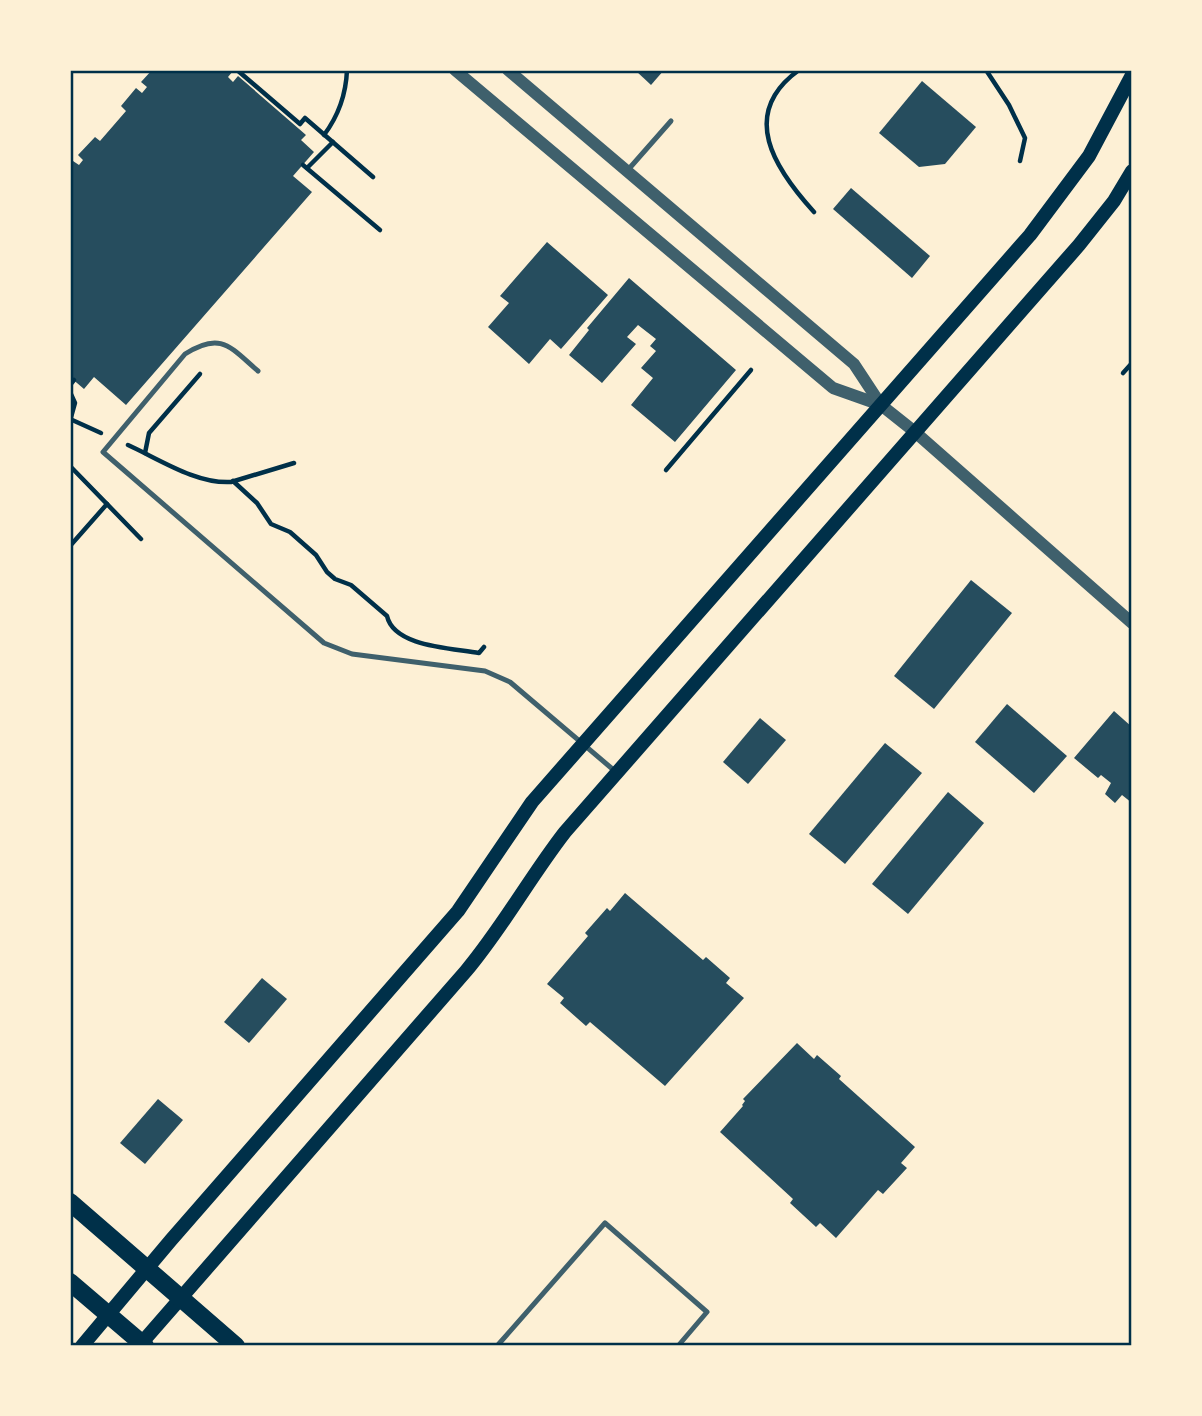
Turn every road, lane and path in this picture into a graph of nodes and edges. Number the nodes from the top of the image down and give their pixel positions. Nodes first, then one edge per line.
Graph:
1 (237, 70) edge
2 (347, 70) edge
3 (508, 70) edge
4 (799, 70) edge
5 (986, 70) edge
6 (459, 71) edge
7 (1132, 75) edge
8 (671, 121) dead end
9 (324, 135) junction
10 (333, 142) junction
11 (1020, 161) dead end
12 (627, 171) junction
13 (1132, 171) edge
14 (373, 177) dead end
15 (814, 212) dead end
16 (380, 230) dead end
17 (1132, 363) edge
18 (751, 370) dead end
19 (258, 371) dead end
20 (1123, 373) dead end
21 (200, 374) dead end
22 (70, 392) edge
23 (881, 405) junction
24 (70, 420) edge
25 (915, 432) junction
26 (114, 439) junction
27 (145, 453) junction
28 (294, 463) dead end
29 (70, 466) edge
30 (666, 470) dead end
31 (233, 481) junction
32 (107, 504) junction
33 (141, 539) dead end
34 (70, 546) edge
35 (1132, 623) edge
36 (484, 647) dead end
37 (583, 744) junction
38 (616, 772) junction
39 (70, 1202) edge
40 (147, 1269) junction
41 (70, 1282) edge
42 (180, 1297) junction
43 (108, 1315) junction
44 (142, 1345) edge
45 (82, 1346) edge
46 (236, 1346) edge
47 (497, 1346) edge
48 (678, 1346) edge

1 - 9 path
2 - 9 path
3 - 12 street
4 - 15 path
5 - 11 path
6 - 23 street
7 - 23 main road
8 - 12 lane
9 - 10 path
10 - 14 path
10 - 16 path
12 - 23 street
13 - 25 main road
17 - 20 path
18 - 30 path
19 - 26 lane
21 - 27 path
22 - 24 path
23 - 25 street
23 - 37 main road
24 - 26 path
25 - 35 street
25 - 38 main road
26 - 27 path
26 - 37 lane
27 - 31 path
28 - 31 path
29 - 32 path
31 - 36 path
32 - 33 path
32 - 34 path
37 - 38 lane
37 - 40 main road
38 - 42 main road
39 - 40 main road
40 - 42 main road
40 - 43 main road
41 - 43 main road
42 - 44 main road
42 - 46 main road
43 - 44 main road
43 - 45 main road
47 - 48 lane

